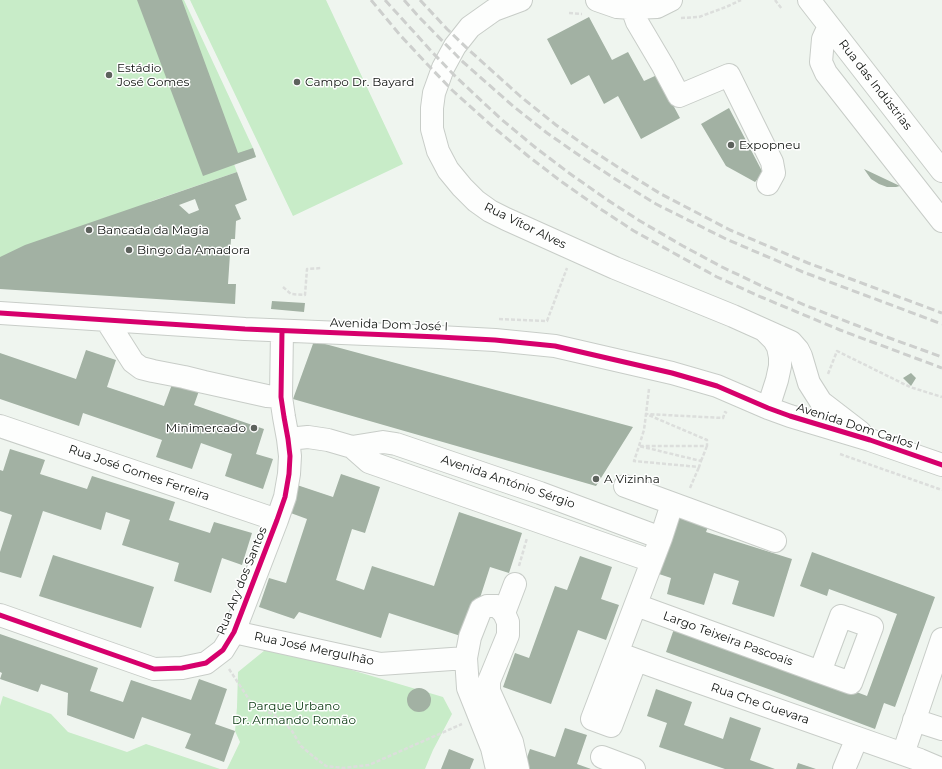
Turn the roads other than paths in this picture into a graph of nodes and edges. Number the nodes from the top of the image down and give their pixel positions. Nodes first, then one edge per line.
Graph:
1 (521, 0) edge
2 (597, 0) edge
3 (671, 0) edge
4 (808, 0) edge
5 (632, 4) edge
6 (491, 5) edge
7 (829, 26) junction
8 (942, 171) edge
9 (768, 184) dead end
10 (942, 221) edge
11 (0, 313) edge
12 (107, 321) junction
13 (282, 331) junction
14 (765, 331) junction
15 (281, 397) junction
16 (768, 408) junction
17 (0, 426) edge
18 (288, 438) junction
19 (870, 440) junction
20 (352, 447) junction
21 (942, 465) edge
22 (625, 486) dead end
23 (672, 504) junction
24 (277, 520) junction
25 (661, 538) junction
26 (775, 540) dead end
27 (652, 561) junction
28 (515, 584) road end
29 (636, 605) junction
30 (504, 613) junction
31 (0, 616) edge
32 (234, 632) junction
33 (942, 639) edge
34 (466, 658) junction
35 (820, 672) dead end
36 (914, 720) junction
37 (942, 729) edge
38 (857, 738) junction
39 (903, 754) junction
40 (602, 757) dead end
41 (497, 769) edge
42 (518, 769) edge
43 (634, 769) edge
44 (844, 769) edge
45 (941, 769) edge

1 - 6 street, Rua Vítor Alves
2 - 5 street
3 - 5 street
4 - 7 street, Rua das Indústrias
5 - 9 street
6 - 14 street, Rua Vítor Alves
7 - 8 street, Rua das Indústrias
7 - 10 street
11 - 12 street, Avenida Dom José I
12 - 13 street, Avenida Dom José I
12 - 15 street
13 - 15 street, Rua Ary dos Santos
13 - 16 street, Avenida Dom José I
14 - 16 street, Rua Vítor Alves
14 - 19 street, Rua Vítor Alves
15 - 18 street, Rua Ary dos Santos
16 - 19 street, Avenida Dom Carlos I
17 - 24 street, Rua José Gomes Ferreira
18 - 20 street, Avenida António Sérgio
18 - 24 street, Rua Ary dos Santos
19 - 21 street, Avenida Dom Carlos I
20 - 25 street, Avenida António Sérgio
20 - 27 street, Avenida António Sérgio
22 - 23 street
23 - 25 street
23 - 26 street
24 - 32 street, Rua Ary dos Santos
25 - 27 street
27 - 29 street
28 - 30 street
29 - 35 street, Largo Teixeira Pascoais
29 - 38 street, Rua Che Guevara
30 - 34 street
30 - 42 street
31 - 32 street, Rua Ary dos Santos
32 - 34 street, Rua José Mergulhão
33 - 36 street
34 - 41 street
36 - 37 street
36 - 39 street
38 - 39 street, Rua Che Guevara
38 - 44 street
39 - 45 street, Rua Che Guevara
40 - 43 street

